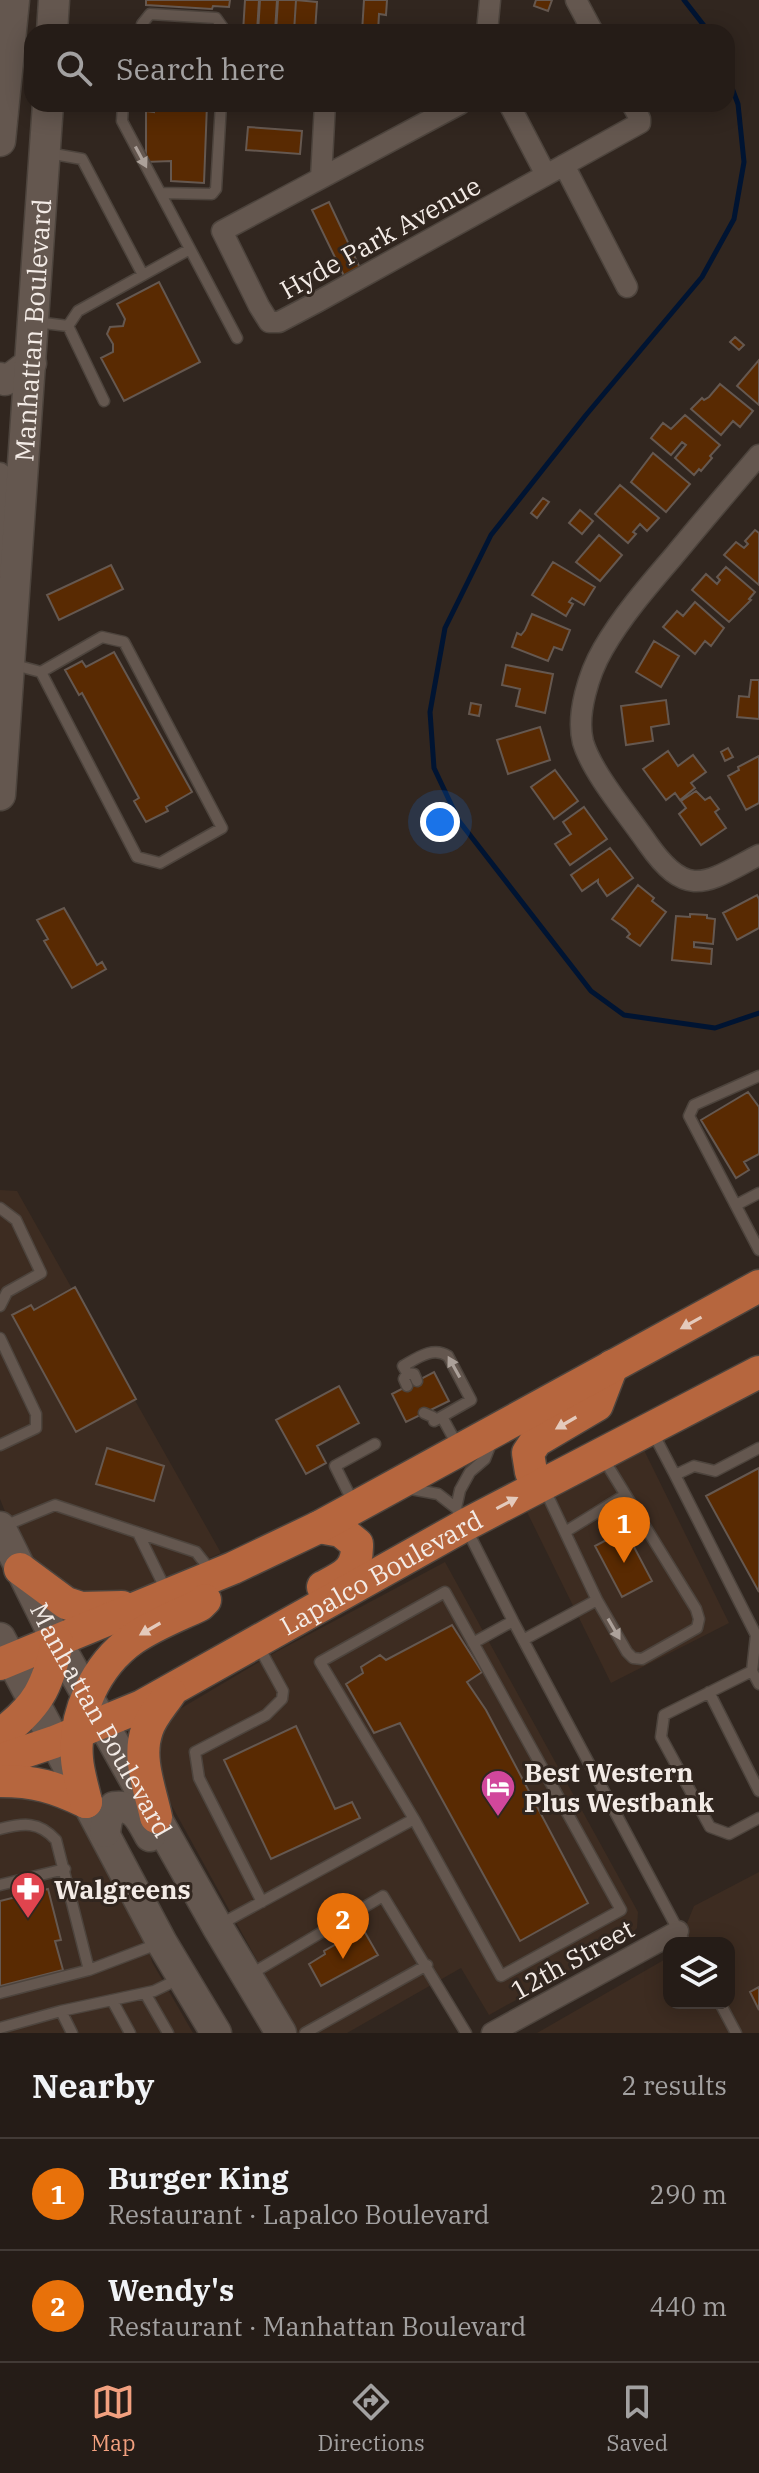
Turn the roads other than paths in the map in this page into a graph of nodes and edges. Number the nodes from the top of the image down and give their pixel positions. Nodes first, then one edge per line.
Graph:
1 (14, 0) edge
2 (54, 0) edge
3 (490, 0) edge
4 (576, 0) edge
5 (52, 24) edge
6 (142, 24) edge
7 (220, 24) edge
8 (488, 24) edge
9 (589, 24) edge
10 (13, 69) edge
11 (33, 112) edge
12 (47, 112) edge
13 (123, 112) edge
14 (221, 112) edge
15 (325, 112) edge
16 (445, 112) edge
17 (515, 112) edge
18 (636, 114) edge
19 (0, 141) edge
20 (44, 153) junction
21 (555, 170) junction
22 (321, 178) junction
23 (161, 193) junction
24 (41, 206) junction
25 (190, 249) junction
26 (143, 275) junction
27 (627, 287) dead end
28 (34, 322) junction
29 (68, 326) junction
30 (237, 338) dead end
31 (31, 363) junction
32 (0, 378) edge
33 (104, 401) dead end
34 (759, 455) edge
35 (0, 473) edge
36 (13, 605) junction
37 (9, 664) junction
38 (41, 672) junction
39 (2, 751) edge
40 (0, 795) edge
41 (759, 855) edge
42 (759, 1076) edge
43 (759, 1193) edge
44 (736, 1205) junction
45 (0, 1208) edge
46 (759, 1250) edge
47 (759, 1286) edge
48 (0, 1306) edge
49 (0, 1338) edge
50 (612, 1366) junction
51 (759, 1372) edge
52 (412, 1383) dead end
53 (651, 1428) junction
54 (498, 1429) junction
55 (375, 1444) dead end
56 (0, 1445) edge
57 (759, 1448) edge
58 (460, 1450) junction
59 (600, 1453) junction
60 (675, 1475) junction
61 (542, 1484) junction
62 (389, 1489) junction
63 (625, 1495) junction
64 (355, 1507) junction
65 (460, 1517) junction
66 (319, 1527) junction
67 (0, 1528) edge
68 (565, 1532) junction
69 (138, 1533) junction
70 (20, 1569) junction
71 (224, 1572) junction
72 (597, 1600) junction
73 (155, 1601) junction
74 (513, 1621) junction
75 (523, 1640) junction
76 (57, 1642) junction
77 (473, 1643) junction
78 (248, 1646) junction
79 (4, 1654) edge
80 (752, 1671) junction
81 (759, 1684) edge
82 (171, 1691) junction
83 (709, 1692) junction
84 (33, 1704) junction
85 (80, 1723) junction
86 (0, 1735) edge
87 (0, 1760) edge
88 (0, 1781) edge
89 (759, 1791) edge
90 (86, 1802) junction
91 (156, 1817) junction
92 (759, 1818) edge
93 (414, 1819) junction
94 (0, 1829) edge
95 (105, 1832) junction
96 (65, 1869) junction
97 (0, 1885) edge
98 (199, 1894) junction
99 (262, 1902) junction
100 (217, 1926) junction
101 (681, 1937) edge
102 (162, 1943) junction
103 (663, 1946) edge
104 (427, 1965) junction
105 (89, 1970) junction
106 (183, 1977) junction
107 (247, 1977) junction
108 (0, 1993) edge
109 (145, 1993) junction
110 (112, 2000) junction
111 (723, 2009) edge
112 (61, 2011) junction
113 (0, 2028) edge
114 (72, 2033) edge
115 (130, 2033) edge
116 (168, 2033) edge
117 (216, 2033) edge
118 (281, 2033) edge
119 (305, 2033) edge
120 (466, 2033) edge
121 (492, 2033) edge
122 (736, 2033) edge

1 - 10 street
2 - 5 street
3 - 8 street
4 - 9 street
6 - 7 lane
10 - 19 street
11 - 24 street
12 - 20 street, Manhattan Boulevard
13 -> 23 lane
14 - 23 lane
15 - 22 street
16 - 22 street, Hyde Park Avenue
17 - 21 street
18 - 21 street, Hyde Park Avenue
20 - 24 street, Manhattan Boulevard
20 - 26 lane
21 - 22 street, Hyde Park Avenue
21 - 27 street
23 - 25 lane
24 - 28 street, Manhattan Boulevard
25 - 26 lane
25 - 30 lane
26 - 29 lane
28 - 29 lane
28 - 31 street, Manhattan Boulevard
29 - 33 lane
31 - 32 street
31 - 36 street, Manhattan Boulevard
34 - 41 street
35 - 36 street
36 - 37 street, Manhattan Boulevard
37 - 38 lane
37 - 39 street, Manhattan Boulevard
38 - 38 lane
39 - 40 street, Manhattan Boulevard
42 - 44 lane
43 - 44 lane
44 - 46 lane
45 - 48 lane
47 -> 50 main road
49 - 56 lane
50 - 54 main road
50 -> 61 main road
51 - 53 main road, Lapalco Boulevard
58 -> 52 lane
53 - 59 main road, Lapalco Boulevard
53 - 60 lane
54 - 58 main road
54 - 65 lane
55 - 64 lane
57 - 60 lane
58 - 62 main road
59 - 61 main road, Lapalco Boulevard
59 - 63 lane
60 - 80 lane
65 -> 61 main road, Lapalco Boulevard
61 - 68 lane
62 - 64 main road
62 - 65 lane
63 - 68 lane
72 -> 63 lane
64 - 66 main road
65 - 74 lane
65 - 78 main road, Lapalco Boulevard
66 - 71 main road
66 - 78 main road
67 - 69 lane
67 - 70 street, Manhattan Boulevard
68 - 72 lane
69 - 71 lane
69 - 73 lane
70 - 73 main road
70 - 76 street, Manhattan Boulevard
71 - 73 main road
71 -> 85 main road
72 - 75 lane
73 - 76 main road
74 - 75 lane
74 - 77 lane
75 - 101 lane
76 - 79 main road
76 - 84 main road
76 - 85 street, Manhattan Boulevard
77 - 93 lane
77 - 93 lane
78 - 82 main road, Lapalco Boulevard
78 - 99 lane
79 - 84 street, Manhattan Boulevard
80 - 81 lane
80 - 83 lane
82 - 85 main road, Lapalco Boulevard
82 - 91 main road
83 - 89 lane
83 - 92 lane
84 - 85 street, Manhattan Boulevard
84 - 86 main road
85 - 87 main road, Lapalco Boulevard
85 - 90 main road
85 - 91 street, Manhattan Boulevard
88 - 90 main road
90 - 95 street, Manhattan Boulevard
91 - 98 street, Manhattan Boulevard
93 - 99 lane
94 - 96 lane
95 - 98 street
95 - 102 street, Manhattan Boulevard
96 - 97 lane
96 - 105 lane
98 - 100 street, Manhattan Boulevard
99 - 100 lane
100 - 107 street, Manhattan Boulevard
102 - 105 lane
102 - 106 street, Manhattan Boulevard
103 - 121 street, 12th Street
104 - 107 lane
104 - 119 lane
104 - 120 lane
105 - 108 lane
106 - 109 lane
106 - 117 street, Manhattan Boulevard
107 - 118 street, Manhattan Boulevard
109 - 110 lane
109 - 116 lane
110 - 112 lane
110 - 115 lane
111 - 122 lane
112 - 113 lane
112 - 114 lane

